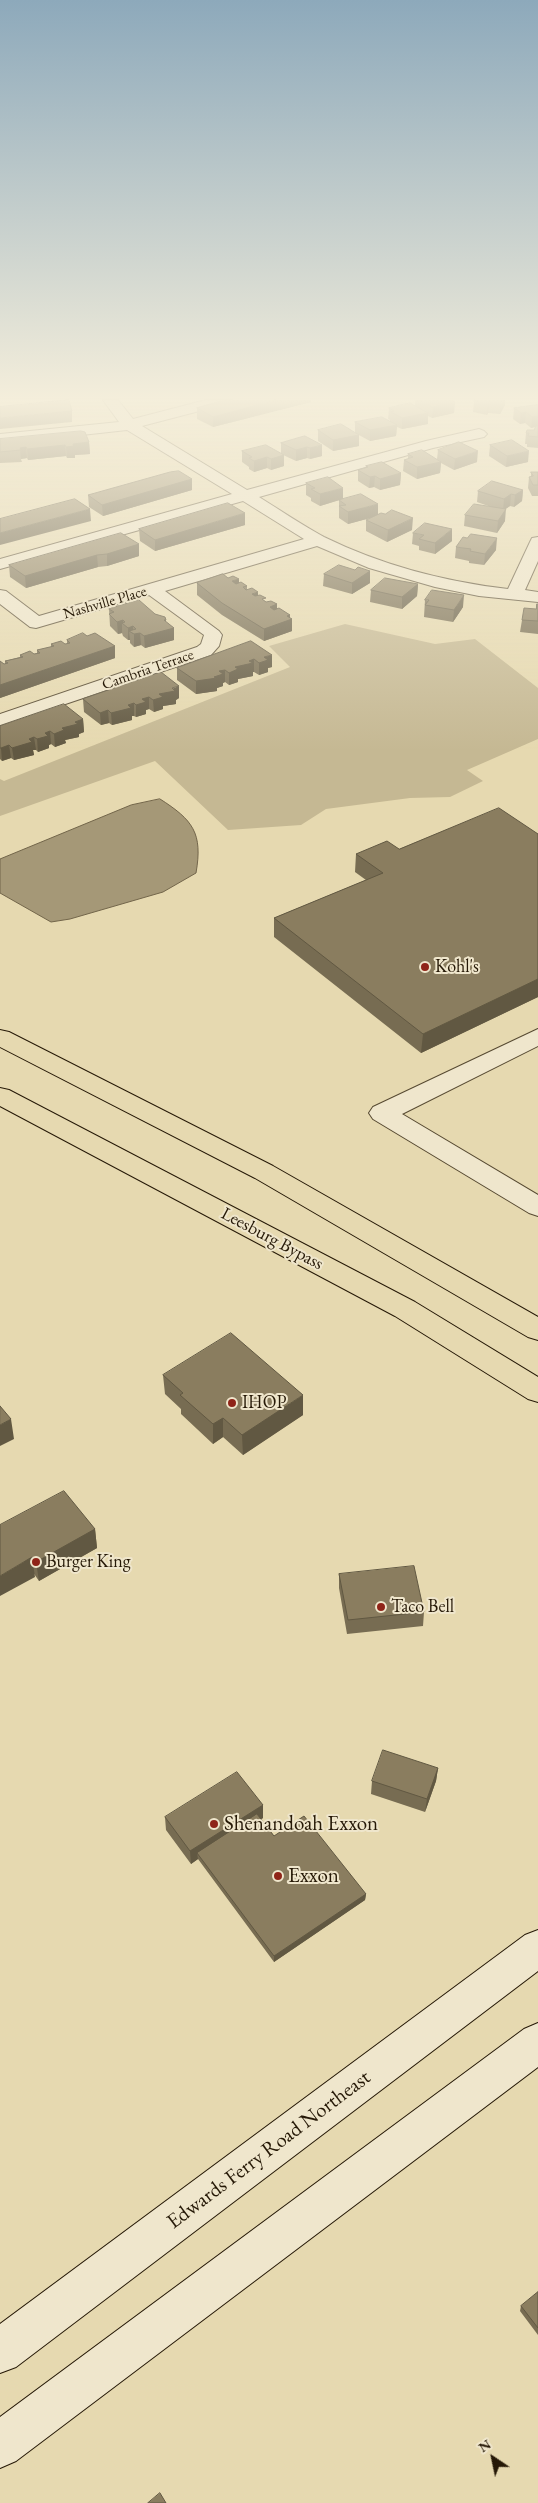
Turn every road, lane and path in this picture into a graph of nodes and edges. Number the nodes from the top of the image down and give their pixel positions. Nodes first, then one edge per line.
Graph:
1 (170, 517) edge
2 (280, 517) edge
3 (318, 540) junction
4 (538, 542) edge
5 (0, 564) edge
6 (150, 589) junction
7 (0, 595) edge
8 (514, 595) junction
9 (538, 596) edge
10 (0, 720) edge
11 (538, 1036) edge
12 (0, 1037) edge
13 (0, 1096) edge
14 (538, 1207) edge
15 (538, 1330) edge
16 (538, 1391) edge
17 (538, 1948) edge
18 (538, 2044) edge
19 (0, 2351) edge
20 (0, 2445) edge

1 - 5 street
2 - 3 street
3 - 6 street, Nashville Place
3 - 8 street
4 - 8 street
6 - 7 street, Nashville Place
6 - 10 street, Cambria Terrace
8 - 9 street
11 - 14 street
12 - 15 highway
13 - 16 highway, Leesburg Bypass
17 - 19 street, Edwards Ferry Road Northeast
18 - 20 street

